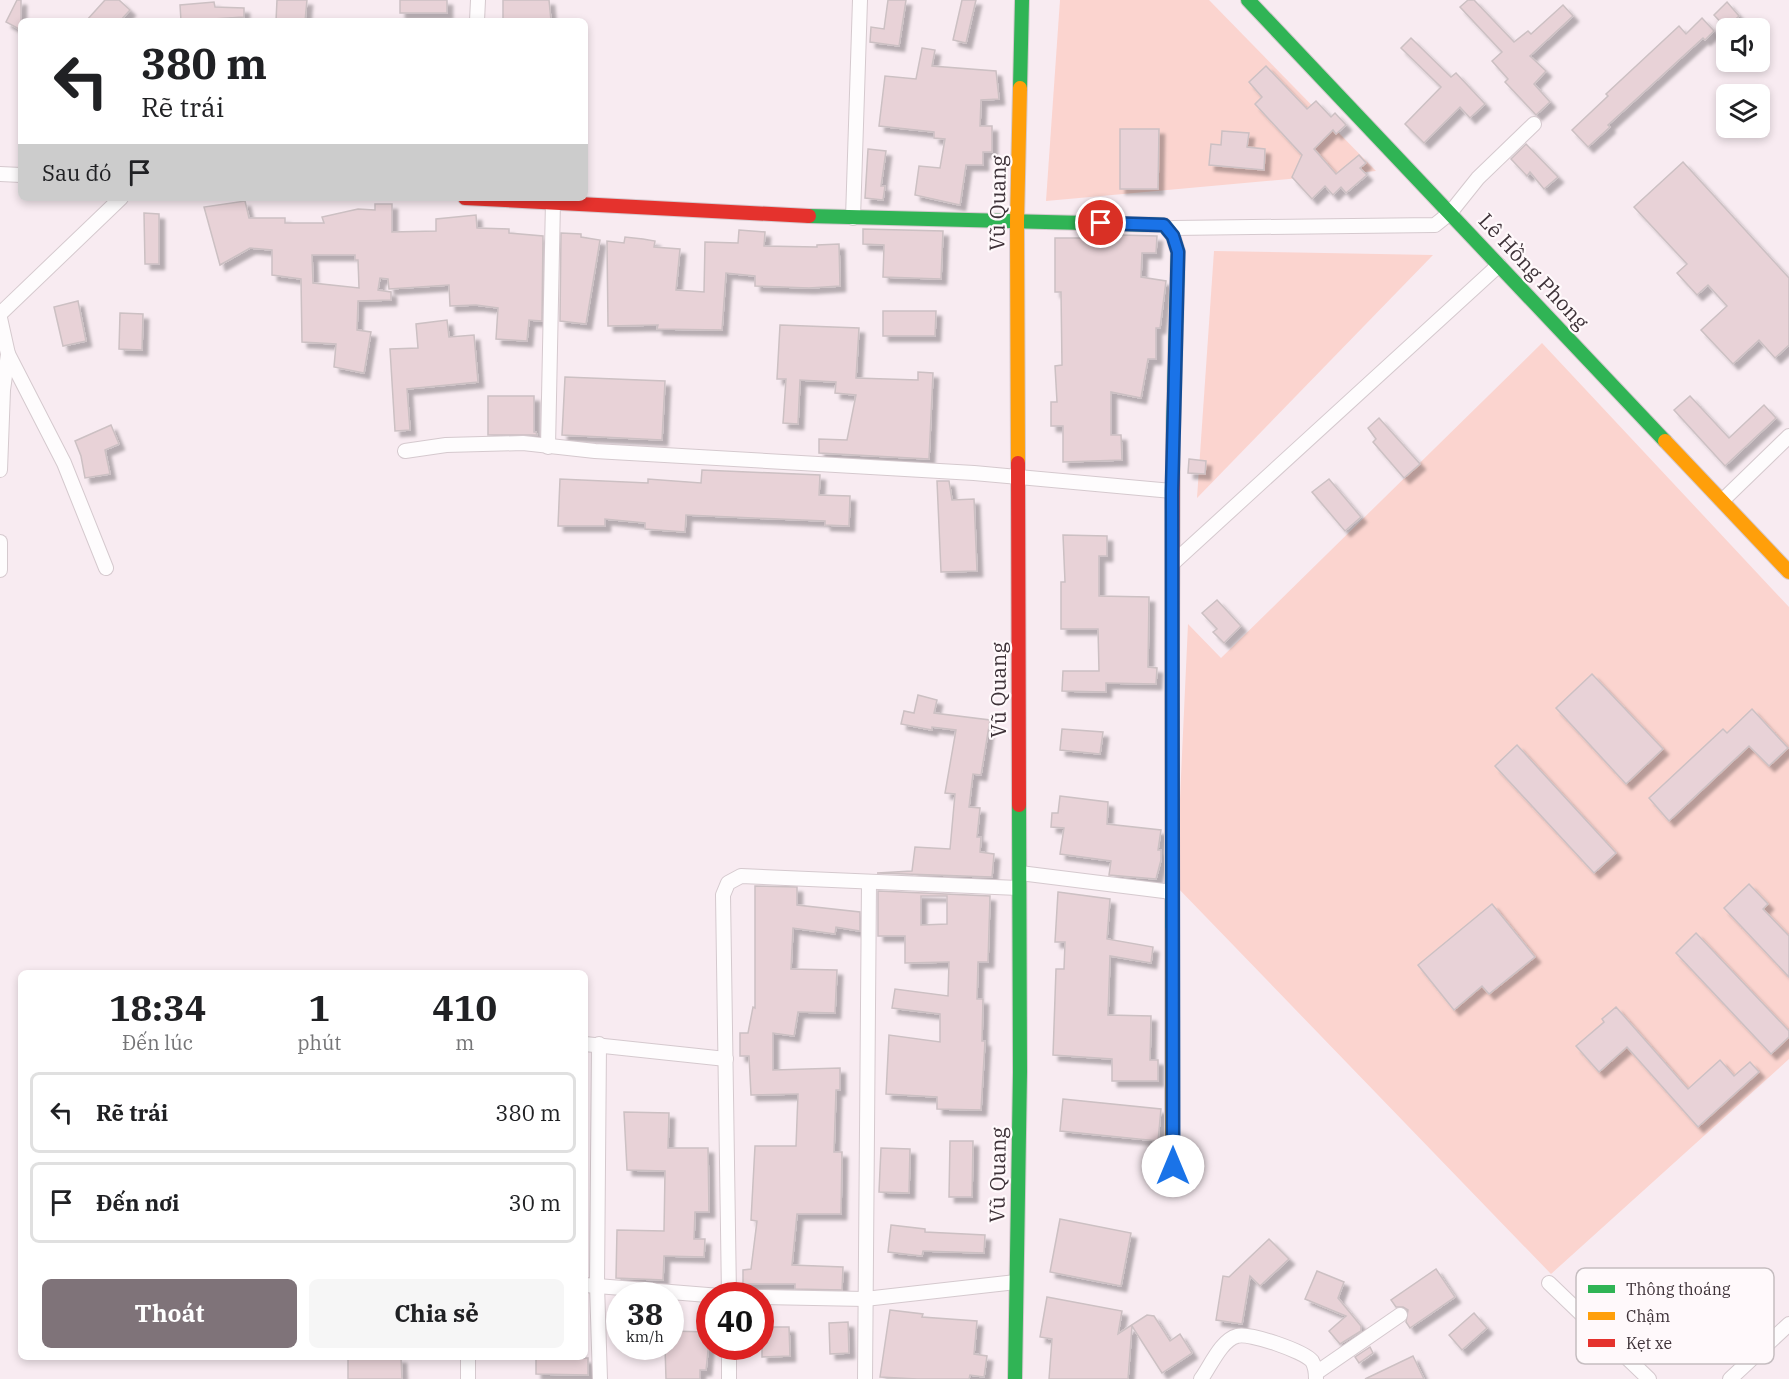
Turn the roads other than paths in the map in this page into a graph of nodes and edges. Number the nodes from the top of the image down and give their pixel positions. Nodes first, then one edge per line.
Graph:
1 (478, 0) edge
2 (860, 0) edge
3 (1022, 0) edge
4 (1248, 0) edge
5 (477, 18) edge
6 (1534, 123) dead end
7 (0, 174) edge
8 (18, 176) edge
9 (118, 201) edge
10 (553, 201) joint
11 (1450, 213) junction
12 (853, 218) junction
13 (1017, 221) junction
14 (1173, 236) junction
15 (1499, 265) junction
16 (0, 316) edge
17 (8, 354) junction
18 (1789, 436) edge
19 (548, 447) junction
20 (405, 451) dead end
21 (0, 470) edge
22 (1018, 478) junction
23 (1172, 491) junction
24 (1722, 501) junction
25 (0, 542) edge
26 (1173, 563) junction
27 (106, 568) dead end
28 (0, 570) edge
29 (1789, 572) edge
30 (1020, 873) junction
31 (869, 882) junction
32 (1019, 888) junction
33 (1172, 892) junction
34 (592, 1044) edge
35 (726, 1059) junction
36 (1173, 1166) dead end
37 (729, 1282) edge
38 (1016, 1282) junction
39 (1549, 1283) dead end
40 (591, 1285) edge
41 (696, 1294) edge
42 (774, 1298) edge
43 (865, 1299) junction
44 (1576, 1309) edge
45 (1400, 1315) dead end
46 (1789, 1324) edge
47 (1774, 1338) edge
48 (468, 1360) edge
49 (729, 1360) edge
50 (1633, 1364) edge
51 (1746, 1364) edge
52 (1316, 1376) edge
53 (468, 1379) edge
54 (600, 1379) edge
55 (729, 1379) edge
56 (865, 1379) edge
57 (1015, 1379) edge
58 (1201, 1379) edge
59 (1649, 1379) edge
60 (1730, 1379) edge

1 - 5 street
2 - 12 street
3 - 13 street, Vũ Quang
4 - 11 street, Lê Hồng Phong
6 - 11 street
7 - 8 street
9 - 16 street
10 - 12 street
10 - 19 street
11 - 14 street
11 - 15 street, Lê Hồng Phong
12 - 13 street
13 - 14 street
13 - 22 street, Vũ Quang
14 - 23 street
15 - 24 street, Lê Hồng Phong
15 - 26 street
16 - 17 street
17 - 21 street
17 - 27 street
18 - 24 street
19 - 20 street
19 - 22 street
22 - 23 street
22 - 30 street, Vũ Quang
23 - 26 street
24 - 29 street, Lê Hồng Phong
25 - 28 street
26 - 33 street
30 - 32 street, Vũ Quang
30 - 33 street
31 - 32 street
31 - 35 street
31 - 43 street
32 - 38 street, Vũ Quang
33 - 36 street
34 - 35 street
34 - 40 street
35 - 37 street
38 - 43 street
38 - 57 street, Vũ Quang
39 - 44 street
40 - 41 street
40 - 54 street
42 - 43 street
43 - 56 street
45 - 52 street
46 - 47 street
48 - 53 street
49 - 55 street
50 - 59 street
51 - 60 street
52 - 58 street

